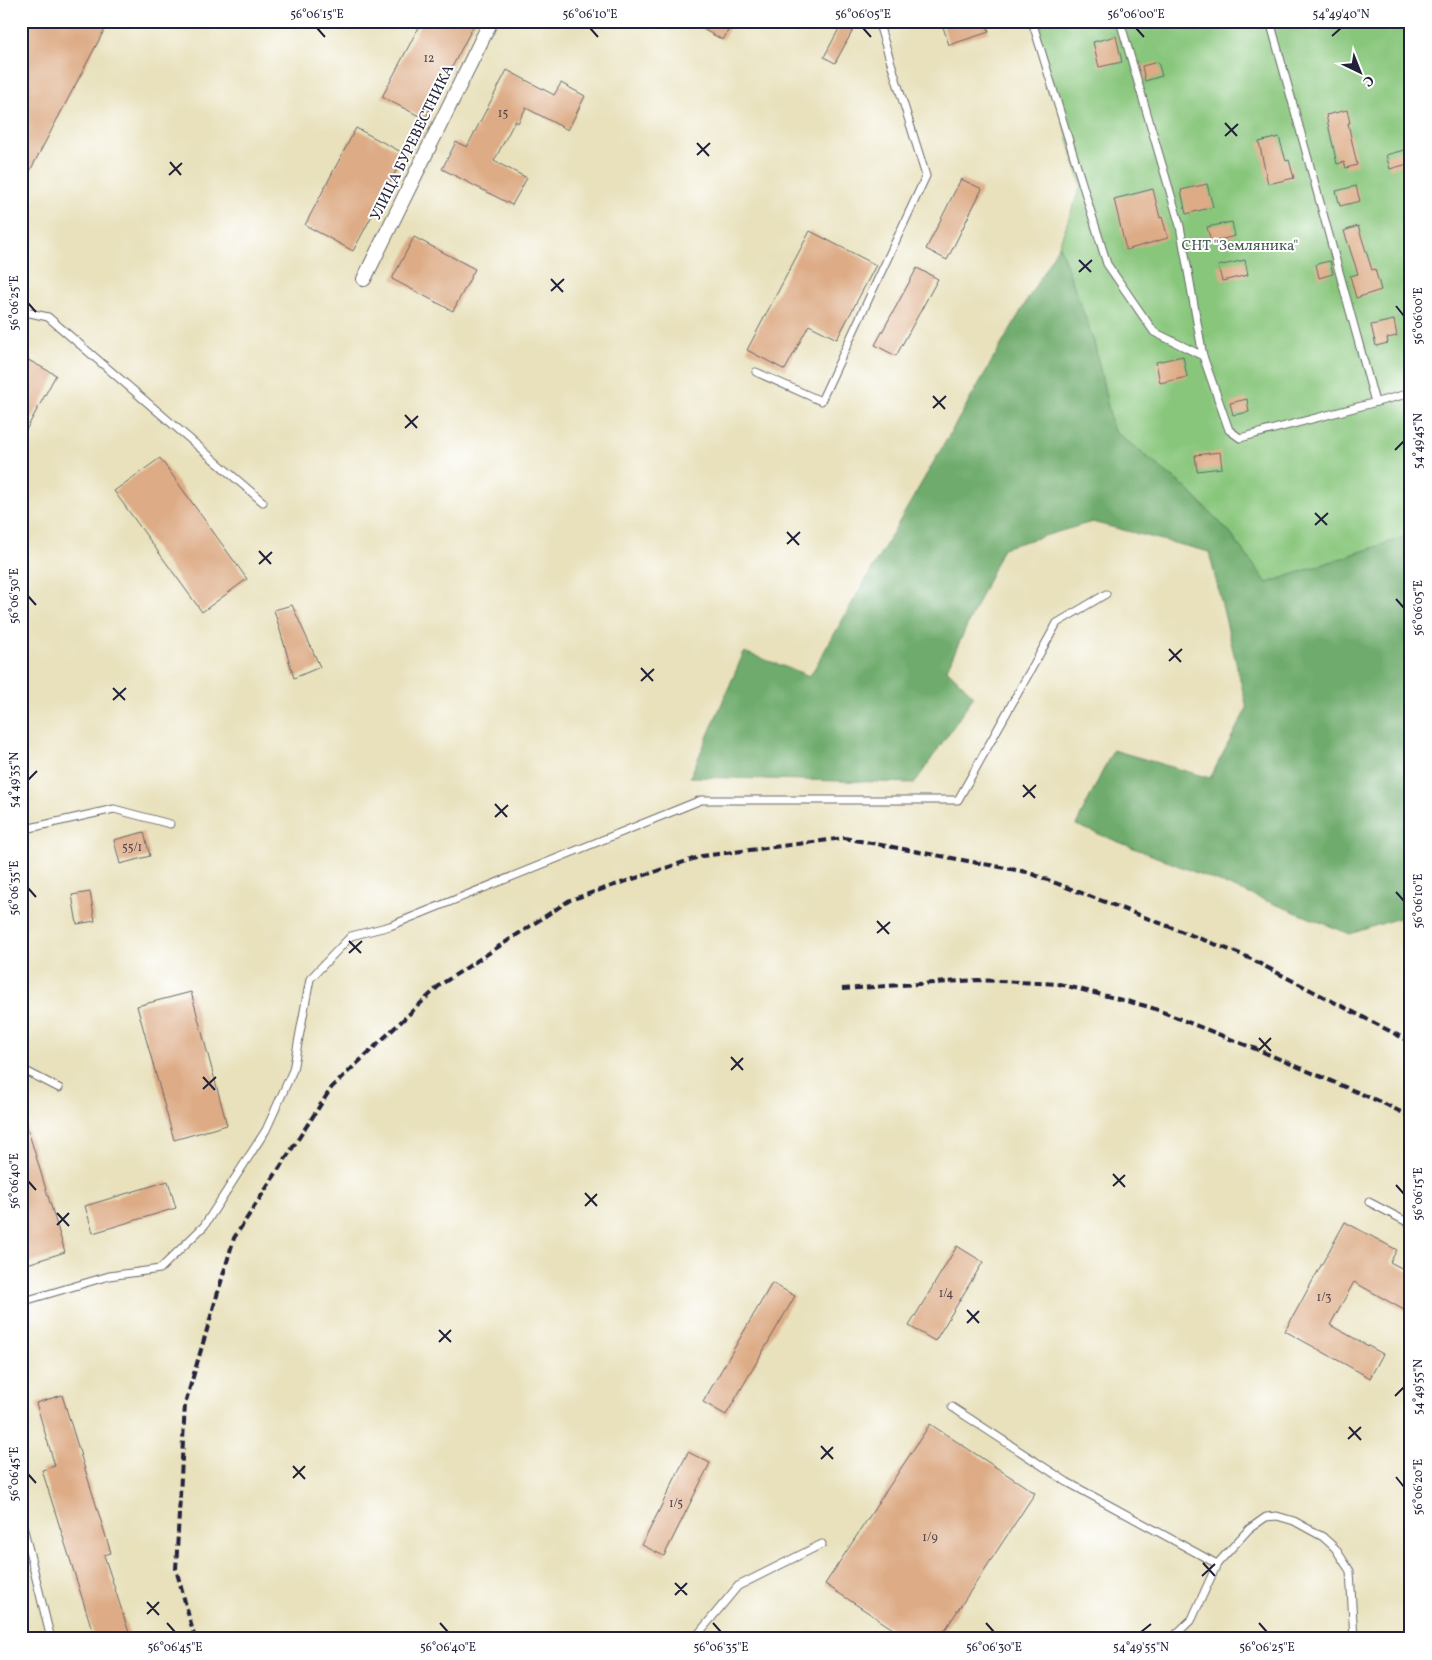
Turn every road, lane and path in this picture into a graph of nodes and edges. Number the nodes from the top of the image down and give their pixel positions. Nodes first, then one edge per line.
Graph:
1 (491, 21) edge
2 (878, 21) edge
3 (1032, 21) edge
4 (1120, 21) edge
5 (1270, 21) edge
6 (364, 279) dead end
7 (21, 311) edge
8 (1203, 356) junction
9 (756, 372) dead end
10 (1411, 393) edge
11 (1375, 402) junction
12 (263, 502) dead end
13 (1106, 594) dead end
14 (170, 824) dead end
15 (21, 830) edge
16 (21, 1071) edge
17 (59, 1088) dead end
18 (1369, 1202) dead end
19 (1411, 1224) edge
20 (21, 1302) edge
21 (952, 1407) dead end
22 (21, 1518) edge
23 (822, 1544) dead end
24 (1217, 1564) junction
25 (51, 1639) edge
26 (694, 1639) edge
27 (1171, 1639) edge
28 (1354, 1639) edge

1 - 6 street, УЛИЦА БУРЕВЕСТНИКА
2 - 9 lane
3 - 8 lane
4 - 8 lane
5 - 11 lane
7 - 12 lane
8 - 11 lane
10 - 11 lane
13 - 20 lane
14 - 15 lane
16 - 17 lane
18 - 19 lane
21 - 24 lane
22 - 25 lane
23 - 26 lane
24 - 27 lane
24 - 28 lane

